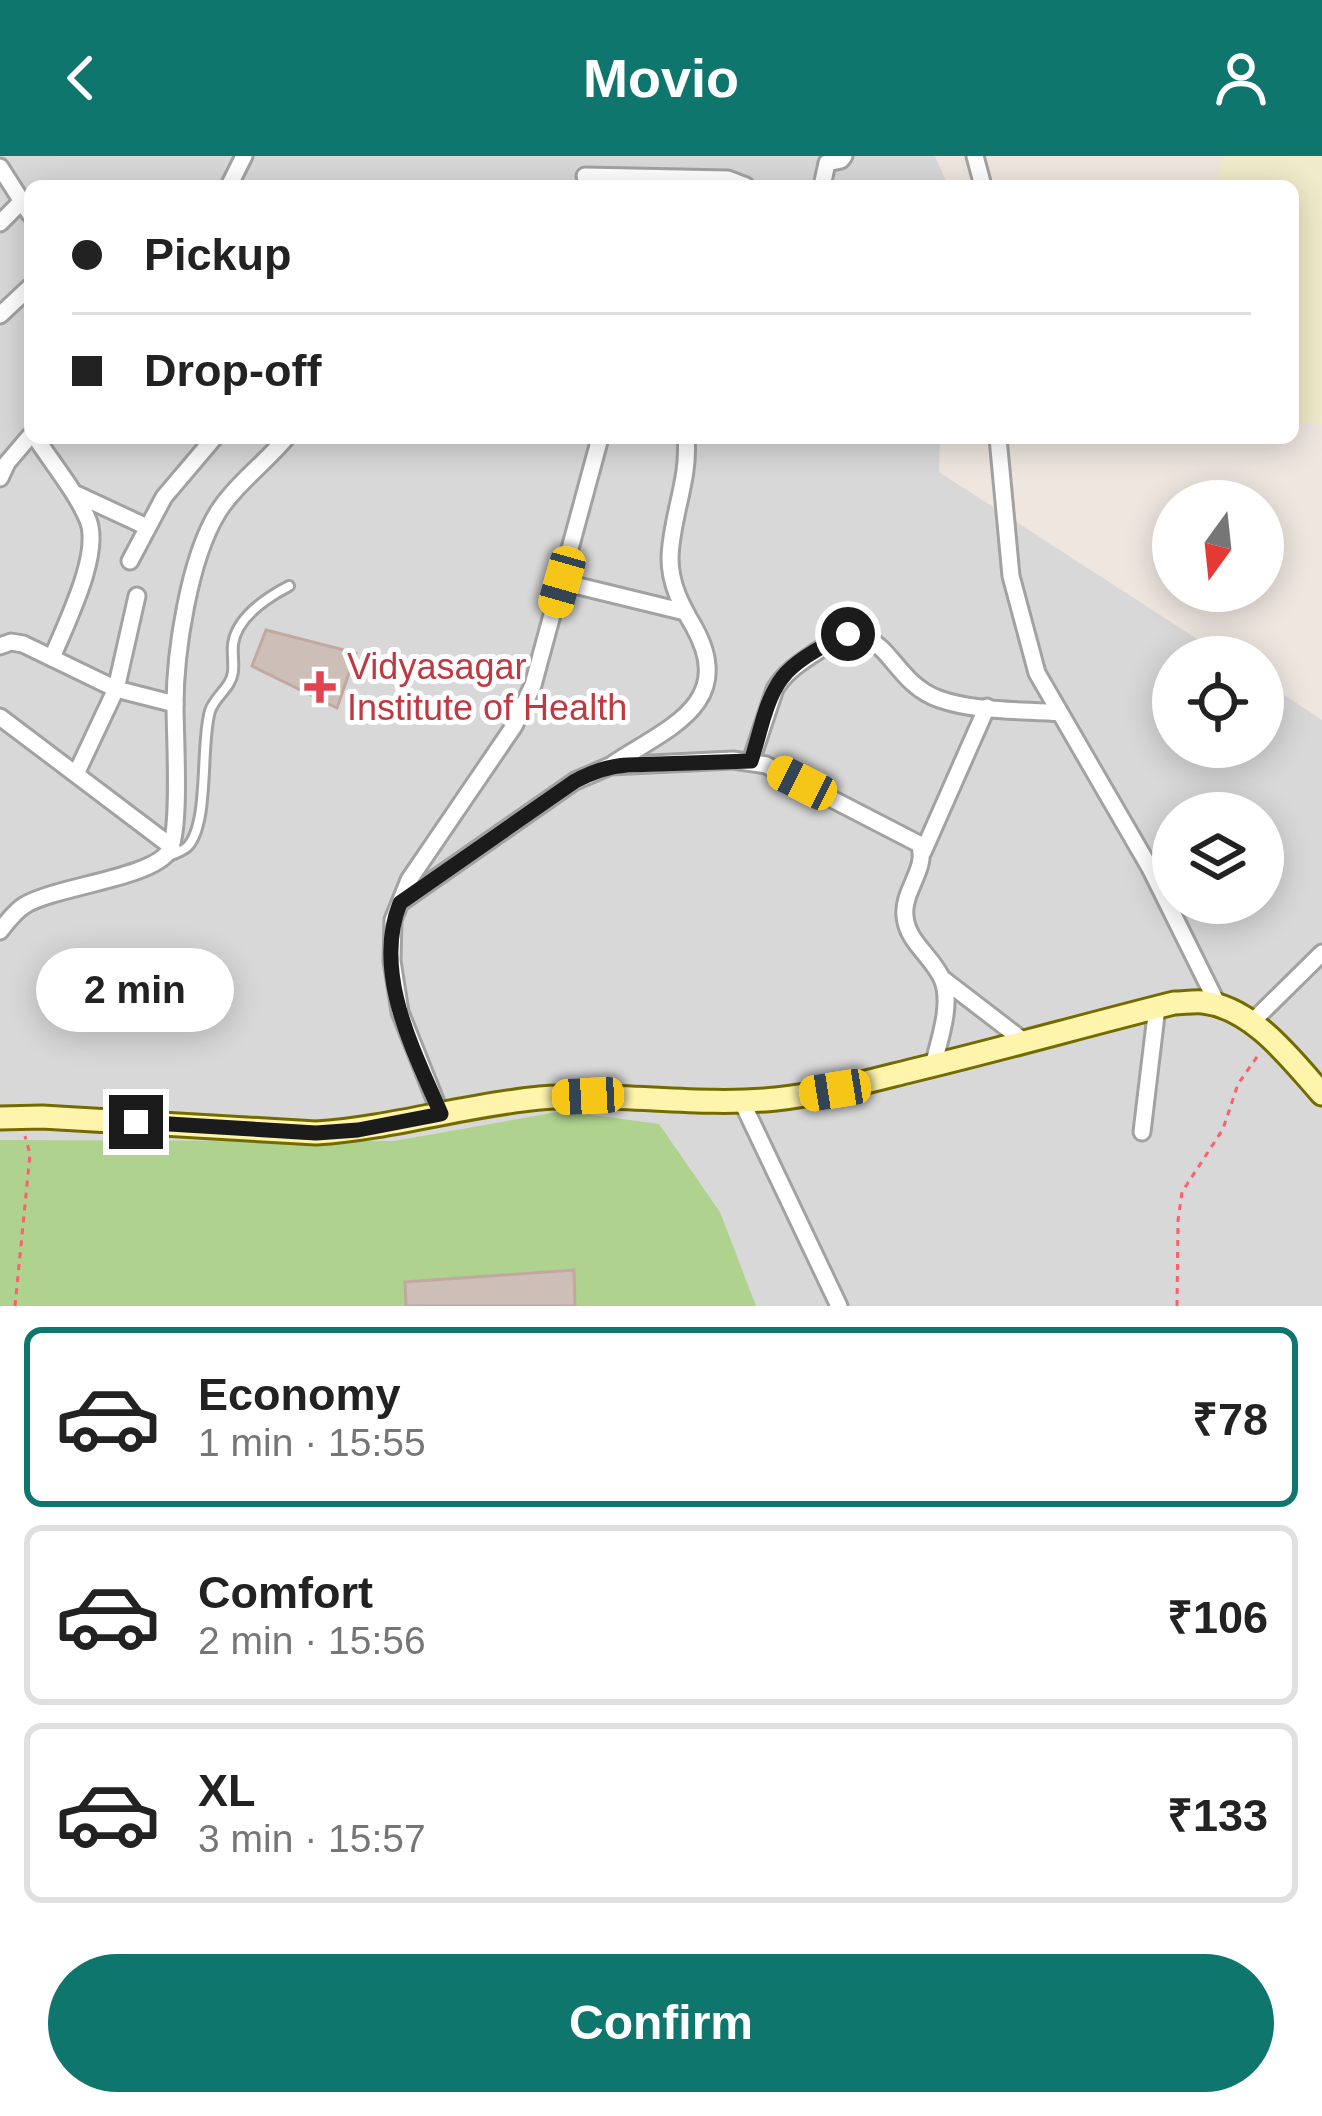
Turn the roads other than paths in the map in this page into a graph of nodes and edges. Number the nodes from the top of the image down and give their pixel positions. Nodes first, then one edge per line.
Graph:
1 (844, 156) edge
2 (0, 166) edge
3 (657, 180) edge
4 (731, 180) edge
5 (823, 180) edge
6 (24, 201) edge
7 (24, 203) edge
8 (0, 223) edge
9 (24, 292) edge
10 (0, 315) edge
11 (26, 444) edge
12 (38, 444) edge
13 (209, 444) edge
14 (281, 444) edge
15 (599, 444) edge
16 (686, 444) edge
17 (999, 444) edge
18 (0, 478) edge
19 (71, 492) junction
20 (148, 527) junction
21 (130, 561) dead end
22 (562, 582) junction
23 (289, 586) dead end
24 (137, 596) dead end
25 (685, 612) junction
26 (0, 646) edge
27 (52, 658) junction
28 (116, 689) junction
29 (175, 704) junction
30 (987, 707) junction
31 (1060, 713) junction
32 (0, 717) edge
33 (751, 761) junction
34 (610, 766) junction
35 (76, 774) junction
36 (168, 852) junction
37 (922, 852) junction
38 (400, 903) junction
39 (0, 932) edge
40 (1322, 953) edge
41 (943, 979) junction
42 (1157, 1007) junction
43 (1219, 1007) junction
44 (1250, 1024) junction
45 (1025, 1042) junction
46 (933, 1066) junction
47 (1322, 1094) edge
48 (742, 1102) junction
49 (441, 1114) junction
50 (9, 1123) edge
51 (1142, 1132) dead end
52 (839, 1306) edge

1 - 5 street
2 - 6 street
3 - 4 street
7 - 8 street
9 - 10 street
11 - 18 street
12 - 19 street
13 - 20 street
14 - 29 street
15 - 22 street
16 - 25 street
17 - 31 street
19 - 20 street
19 - 27 street
20 - 21 street
22 - 25 street
22 - 38 street
23 - 36 lane
24 - 28 street
25 - 34 street
26 - 27 street
27 - 28 street
28 - 29 street
28 - 35 street
29 - 36 street
30 - 31 street
30 - 33 street
30 - 37 street
31 - 43 street
32 - 35 street
33 - 34 street
33 - 37 street
34 - 38 street
35 - 36 street
36 - 39 street
37 - 41 street
38 - 49 street
40 - 44 street
41 - 45 street
41 - 46 street
42 - 43 main road
42 - 45 main road
42 - 51 street
43 - 44 main road
44 - 47 main road
45 - 46 main road
46 - 48 main road
48 - 49 main road
48 - 52 street
49 - 50 main road

